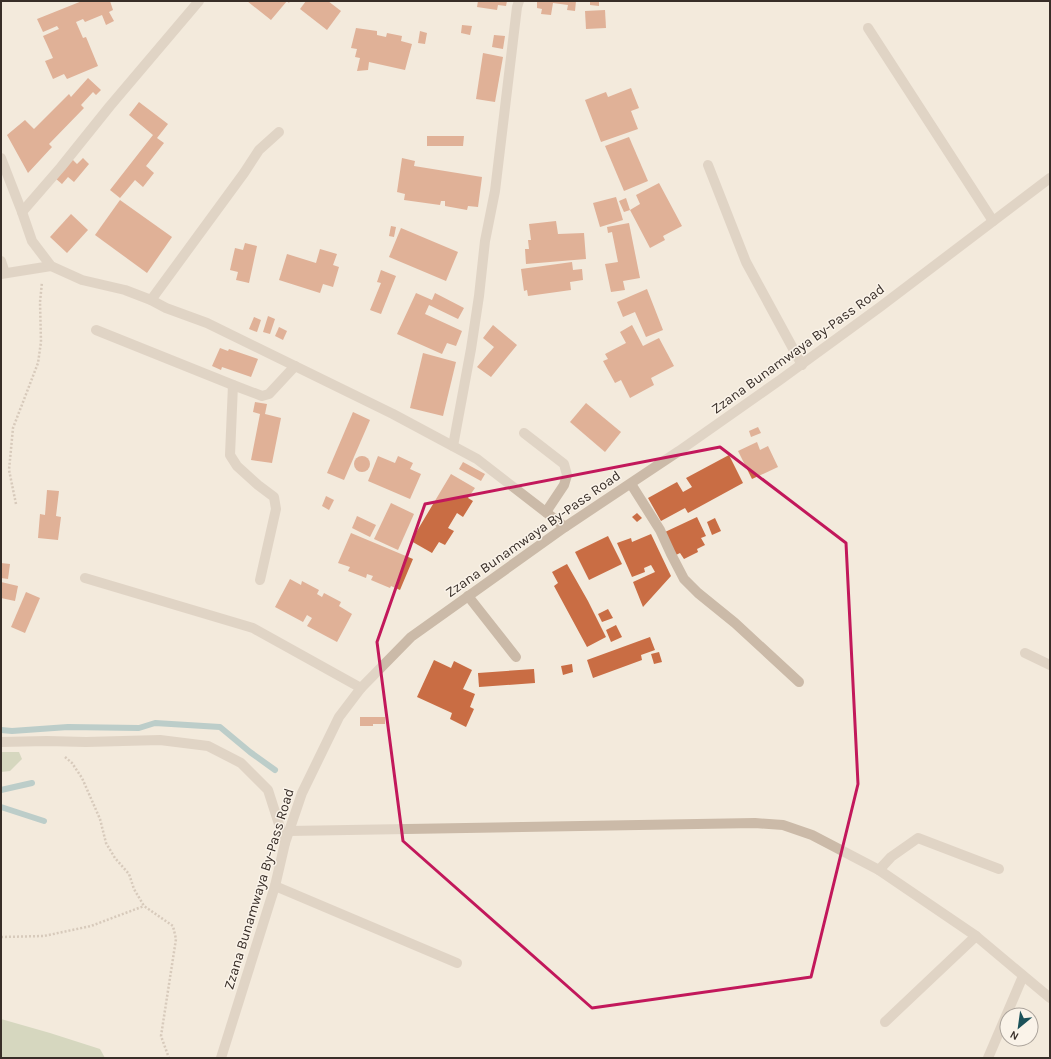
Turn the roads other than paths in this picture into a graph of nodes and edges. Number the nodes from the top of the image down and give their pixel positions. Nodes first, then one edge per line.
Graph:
1 (199, 1) edge
2 (519, 1) edge
3 (868, 28) dead end
4 (279, 132) dead end
5 (1, 158) edge
6 (708, 165) dead end
7 (1050, 178) edge
8 (22, 212) junction
9 (992, 222) junction
10 (1, 261) edge
11 (51, 266) junction
12 (3, 274) edge
13 (150, 300) junction
14 (96, 330) dead end
15 (802, 365) junction
16 (295, 366) junction
17 (233, 385) junction
18 (524, 433) dead end
19 (453, 446) junction
20 (631, 484) junction
21 (546, 512) junction
22 (565, 527) junction
23 (85, 578) dead end
24 (260, 580) dead end
25 (468, 596) junction
26 (1025, 653) dead end
27 (516, 656) dead end
28 (1050, 665) edge
29 (799, 682) dead end
30 (361, 688) junction
31 (1, 742) edge
32 (289, 831) junction
33 (285, 844) junction
34 (999, 869) dead end
35 (879, 870) junction
36 (275, 886) junction
37 (976, 936) junction
38 (457, 963) dead end
39 (1023, 976) junction
40 (1050, 998) edge
41 (885, 1022) dead end
42 (221, 1058) edge
43 (988, 1058) edge

1 - 8 street
2 - 19 street
3 - 9 street
4 - 13 street
5 - 8 street
6 - 15 street
7 - 9 street, Zzana Bunamwaya By-Pass Road
8 - 11 street
9 - 15 street, Zzana Bunamwaya By-Pass Road
10 - 12 street
11 - 12 street
11 - 13 street
13 - 16 street
14 - 17 street
15 - 20 street, Zzana Bunamwaya By-Pass Road
16 - 17 street
16 - 19 street
17 - 24 street
18 - 21 street
19 - 21 street
20 - 22 street, Zzana Bunamwaya By-Pass Road
20 - 29 street
21 - 22 street
22 - 25 street, Zzana Bunamwaya By-Pass Road
23 - 30 street
25 - 27 street
25 - 30 street, Zzana Bunamwaya By-Pass Road
26 - 28 street
30 - 32 street, Zzana Bunamwaya By-Pass Road
31 - 33 street
32 - 33 street, Zzana Bunamwaya By-Pass Road
32 - 35 street
33 - 36 street, Zzana Bunamwaya By-Pass Road
34 - 35 street
35 - 37 street
36 - 38 street
36 - 42 street, Zzana Bunamwaya By-Pass Road
37 - 39 street
37 - 41 street
39 - 40 street
39 - 43 street

